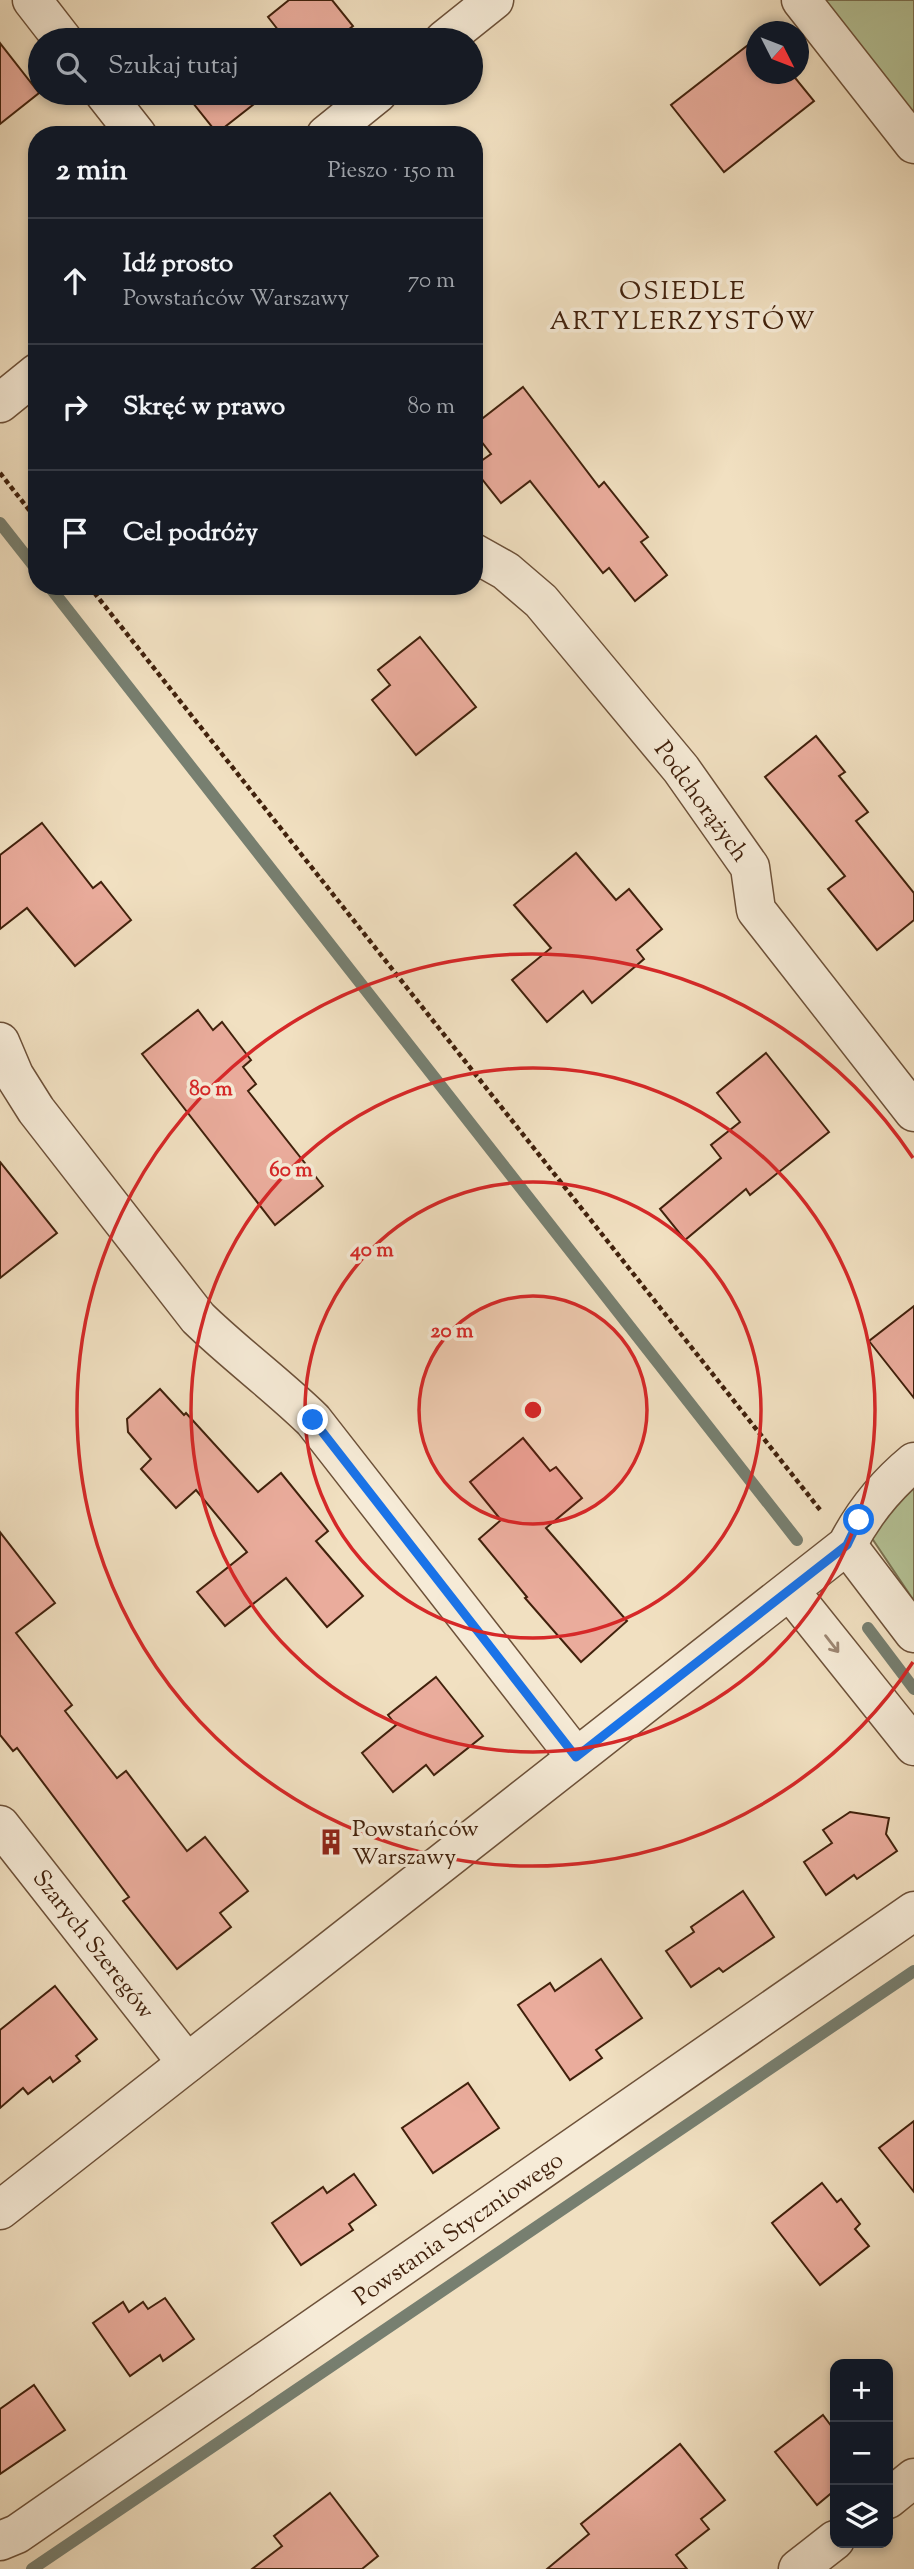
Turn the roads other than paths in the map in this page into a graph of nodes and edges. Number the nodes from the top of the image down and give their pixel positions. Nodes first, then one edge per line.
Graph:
1 (32, 0) edge
2 (494, 0) edge
3 (801, 0) edge
4 (54, 28) edge
5 (459, 28) edge
6 (113, 105) edge
7 (363, 105) edge
8 (130, 126) edge
9 (337, 126) edge
10 (914, 144) edge
11 (28, 380) edge
12 (0, 403) edge
13 (483, 558) edge
14 (0, 1042) edge
15 (914, 1112) edge
16 (914, 1462) edge
17 (847, 1545) junction
18 (790, 1591) junction
19 (914, 1633) edge
20 (914, 1746) edge
21 (576, 1757) junction
22 (0, 1825) edge
23 (914, 1911) edge
24 (187, 2063) junction
25 (0, 2210) edge
26 (914, 2479) edge
27 (893, 2495) edge
28 (0, 2541) edge
29 (830, 2544) edge
30 (798, 2569) edge

1 - 4 street
2 - 5 street
3 - 10 street
6 - 8 street
7 - 9 street
11 - 12 street
13 - 15 street, Podchorążych
14 - 21 street
16 - 17 street
17 - 18 street
17 - 19 street
18 -> 20 street
18 - 21 street
21 - 24 street
22 - 24 street, Szarych Szeregów
23 - 28 street, Powstania Styczniowego
24 - 25 street
26 - 27 street
29 - 30 street

